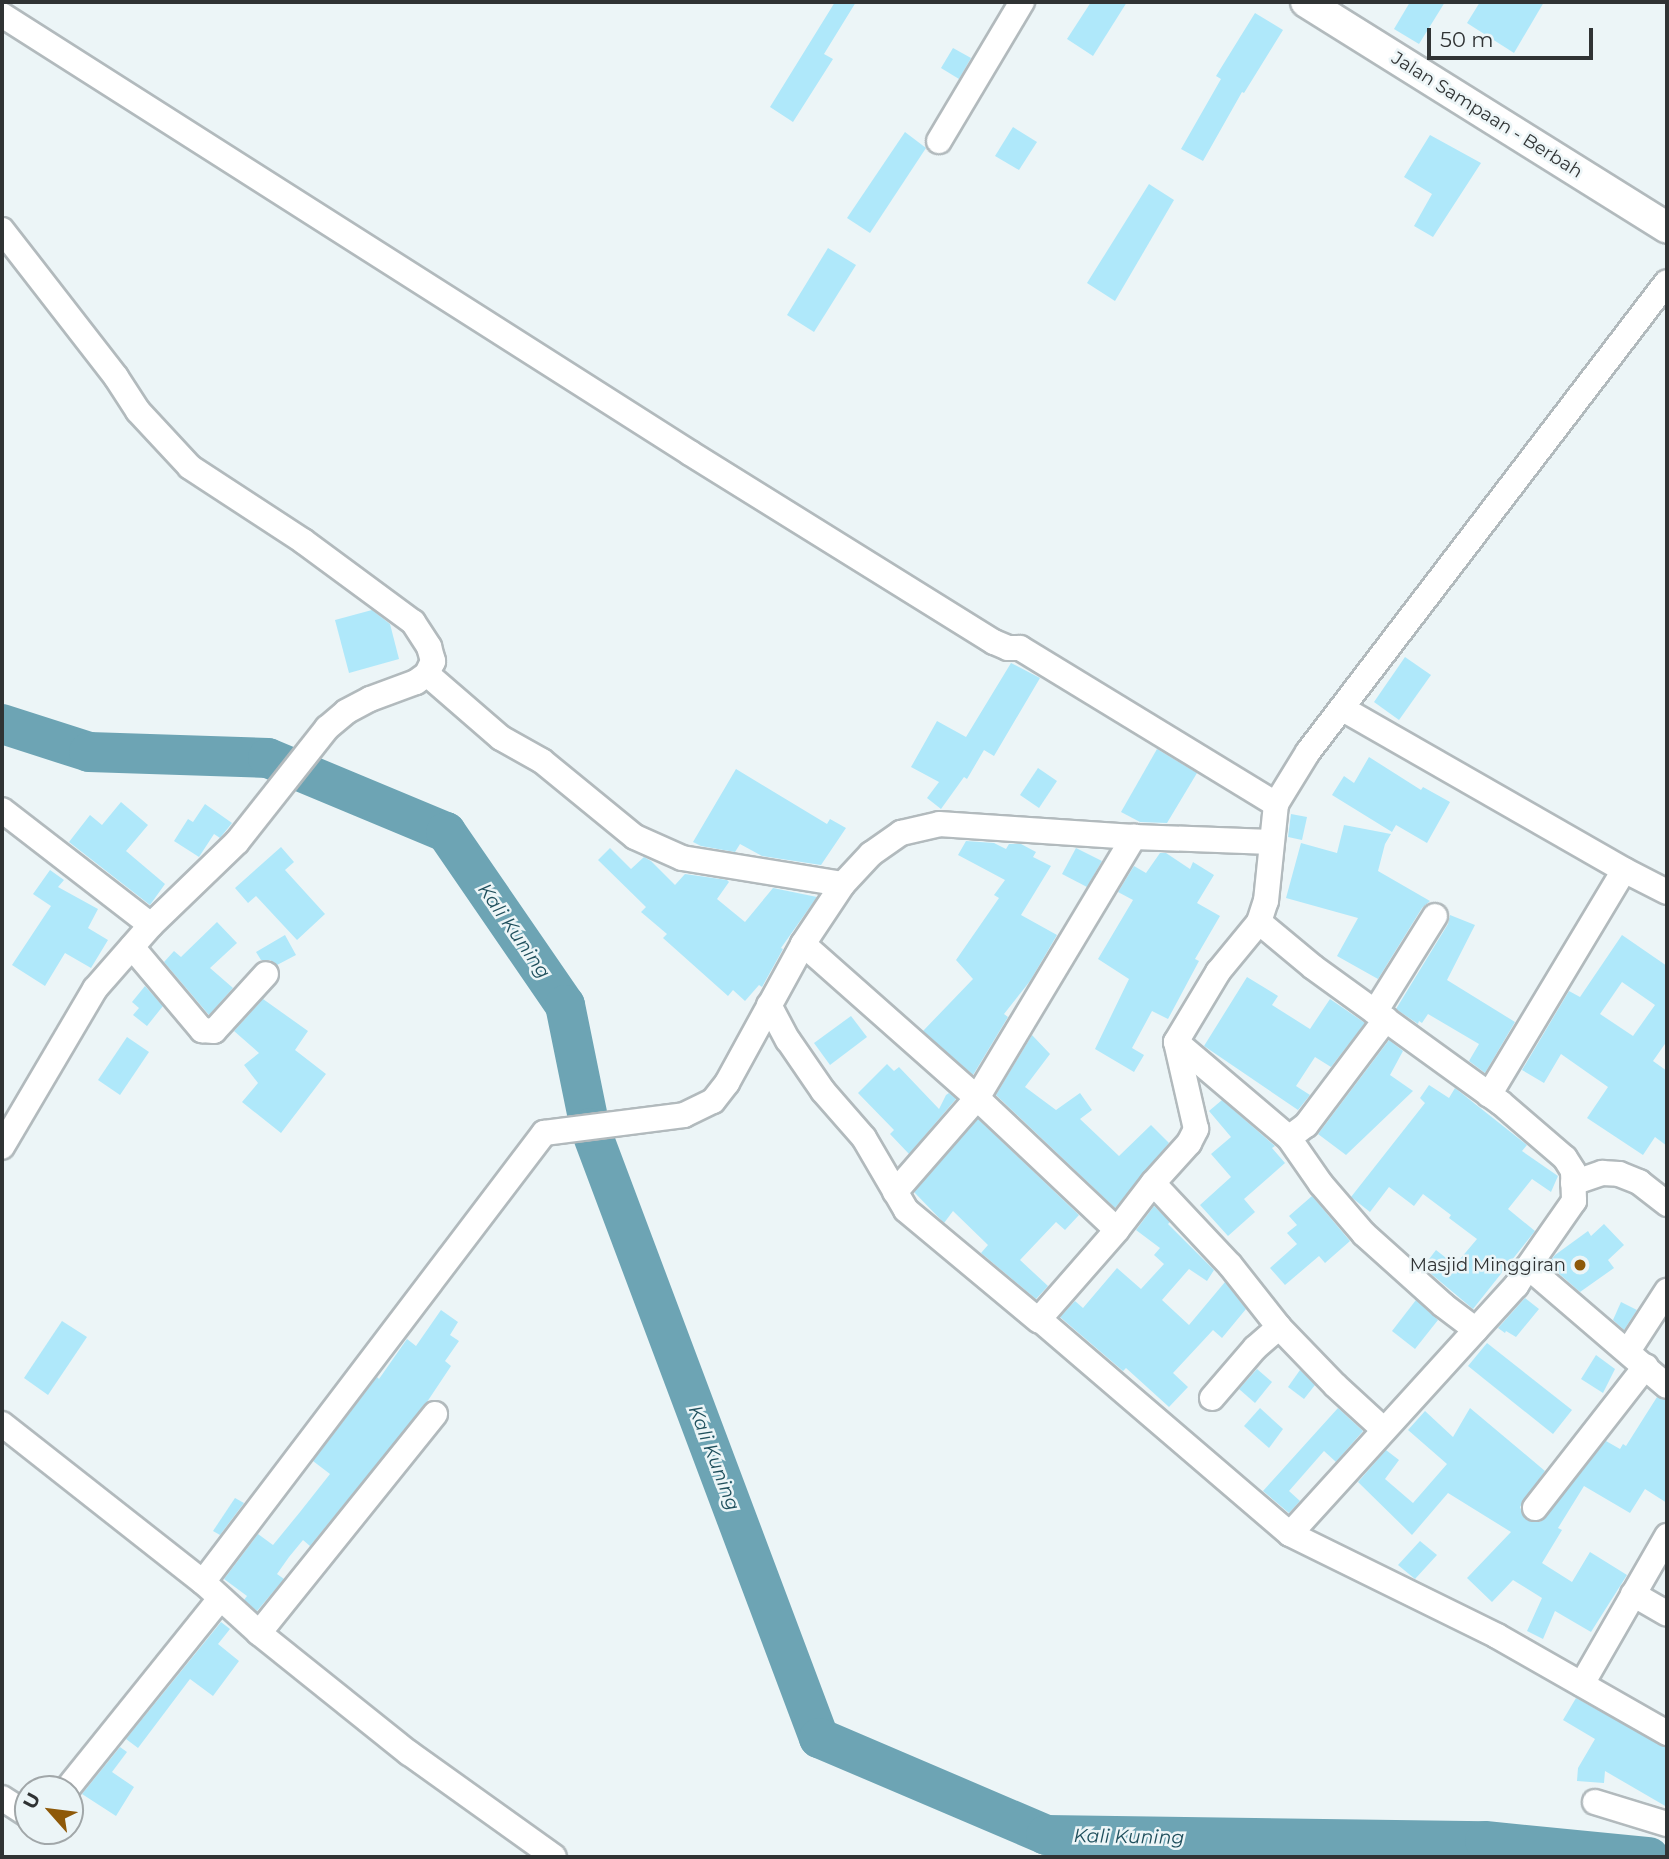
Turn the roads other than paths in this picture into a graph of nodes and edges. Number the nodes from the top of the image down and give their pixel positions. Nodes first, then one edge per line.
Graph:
1 (1022, 2) edge
2 (1306, 2) edge
3 (2, 15) edge
4 (939, 141) dead end
5 (1667, 228) edge
6 (2, 230) edge
7 (1667, 282) edge
8 (427, 674) junction
9 (1343, 709) junction
10 (1276, 804) junction
11 (2, 810) edge
12 (1134, 837) junction
13 (1271, 842) junction
14 (1624, 870) junction
15 (843, 884) junction
16 (1667, 891) edge
17 (1435, 916) dead end
18 (1259, 922) junction
19 (151, 925) junction
20 (803, 944) junction
21 (132, 947) junction
22 (266, 974) dead end
23 (769, 1005) junction
24 (1380, 1016) junction
25 (1176, 1042) junction
26 (1489, 1095) junction
27 (977, 1098) junction
28 (1289, 1138) junction
29 (2, 1147) edge
30 (1153, 1183) junction
31 (1573, 1183) junction
32 (895, 1192) junction
33 (1667, 1204) edge
34 (1117, 1230) junction
35 (1528, 1267) junction
36 (1667, 1291) edge
37 (1039, 1321) junction
38 (1279, 1327) junction
39 (1476, 1330) junction
40 (1637, 1359) junction
41 (1667, 1386) edge
42 (1212, 1398) dead end
43 (435, 1415) dead end
44 (2, 1424) edge
45 (1383, 1429) junction
46 (1535, 1508) dead end
47 (1290, 1534) junction
48 (1667, 1536) edge
49 (212, 1590) junction
50 (1633, 1594) junction
51 (1667, 1614) edge
52 (259, 1633) junction
53 (1582, 1684) junction
54 (1667, 1733) edge
55 (76, 1775) edge
56 (1595, 1802) dead end
57 (1667, 1824) edge
58 (554, 1857) edge

1 - 4 street
2 - 5 main road, Jalan Sampaan - Berbah
3 - 10 street
6 - 8 street
7 - 9 street
8 - 15 street
8 - 19 street
9 - 10 street
9 - 14 street
10 - 13 street
11 - 19 street
12 - 13 street
12 - 15 street
12 - 27 street
13 - 18 street
14 - 16 street
14 - 26 street
15 - 20 street
17 - 24 street
18 - 24 street
18 - 25 street
19 - 21 street
20 - 23 street
20 - 27 street
21 - 22 street
21 - 29 street
23 - 32 street
23 - 49 street
24 - 26 street
24 - 28 street
25 - 28 street
25 - 30 street
26 - 31 street
27 - 32 street
27 - 34 street
28 - 39 street
30 - 34 street
30 - 38 street
31 - 33 street
31 - 35 street
32 - 37 street
34 - 37 street
35 - 39 street
35 - 40 street
36 - 40 street
37 - 47 street
38 - 42 street
38 - 45 street
39 - 45 street
40 - 41 street
40 - 46 street
43 - 52 street
44 - 49 street
45 - 47 street
47 - 53 street
48 - 50 street
49 - 52 street
49 - 55 street
50 - 51 street
50 - 53 street
52 - 58 street
53 - 54 street
56 - 57 street

